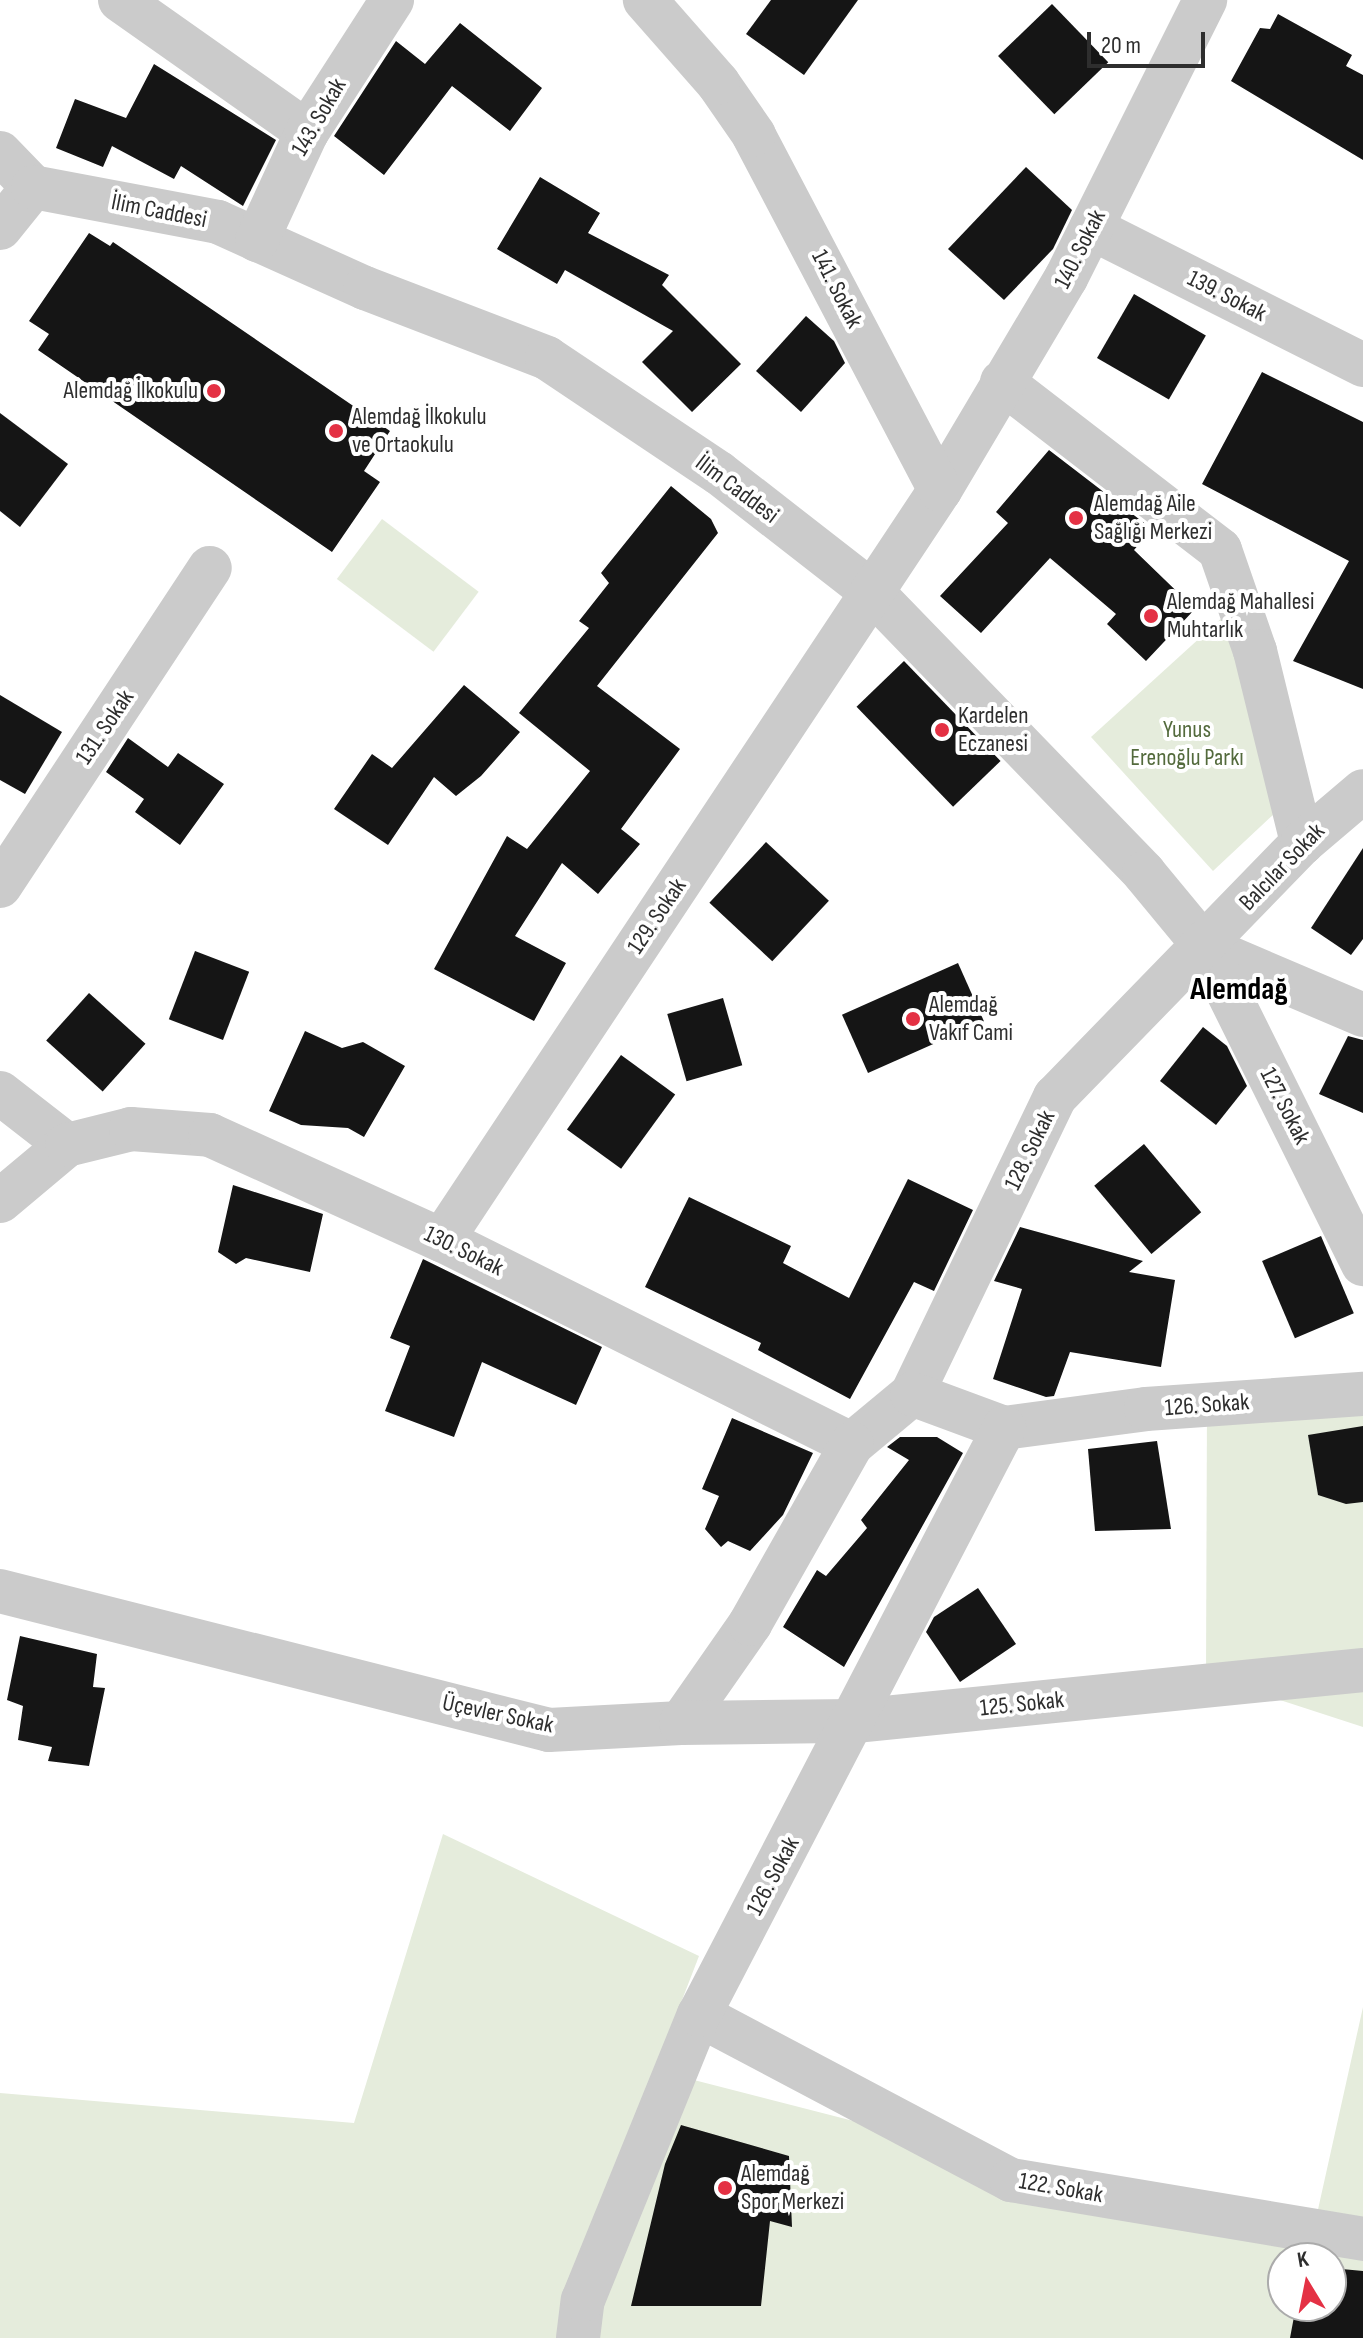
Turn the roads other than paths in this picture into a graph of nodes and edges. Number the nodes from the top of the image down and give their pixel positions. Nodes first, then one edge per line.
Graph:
1 (120, 0) edge
2 (392, 0) edge
3 (645, 0) edge
4 (1193, 4) edge
5 (307, 132) junction
6 (0, 153) edge
7 (33, 187) junction
8 (0, 228) edge
9 (1091, 228) junction
10 (257, 240) junction
11 (1363, 365) edge
12 (1002, 382) junction
13 (940, 490) junction
14 (210, 568) dead end
15 (872, 592) junction
16 (1363, 791) edge
17 (1302, 843) junction
18 (0, 886) edge
19 (1206, 948) junction
20 (1363, 1015) edge
21 (0, 1093) edge
22 (67, 1145) junction
23 (0, 1201) edge
24 (442, 1240) junction
25 (1363, 1264) edge
26 (1360, 1383) edge
27 (912, 1394) junction
28 (1004, 1428) junction
29 (852, 1444) junction
30 (0, 1591) edge
31 (1363, 1670) edge
32 (855, 1721) junction
33 (681, 1723) junction
34 (699, 2015) junction
35 (1363, 2239) edge
36 (578, 2338) edge

1 - 5 street
2 - 5 street, 143. Sokak
3 - 13 street, 141. Sokak
4 - 9 street, 140. Sokak
5 - 10 street, 143. Sokak
6 - 7 street
7 - 8 street
7 - 10 street, İlim Caddesi
9 - 11 street, 139. Sokak
9 - 12 street, 140. Sokak
10 - 15 street, İlim Caddesi
12 - 13 street, 140. Sokak
12 - 17 street
13 - 15 street
14 - 18 street, 131. Sokak
15 - 19 street, İlim Caddesi
15 - 24 street, 129. Sokak
16 - 17 street, Balcılar Sokak
17 - 19 street, Balcılar Sokak
19 - 20 street, İlim Caddesi
19 - 25 street, 127. Sokak
19 - 27 street, 128. Sokak
21 - 22 street
22 - 23 street, 130. Sokak
22 - 24 street, 130. Sokak
24 - 29 street, 130. Sokak
26 - 28 street, 126. Sokak
27 - 28 street, 126. Sokak
27 - 29 street
28 - 32 street, 126. Sokak
29 - 33 street
30 - 33 street, Üçevler Sokak
31 - 32 street, 125. Sokak
32 - 33 street, 125. Sokak
32 - 34 street, 126. Sokak
34 - 35 street, 122. Sokak
34 - 36 street, 126. Sokak

